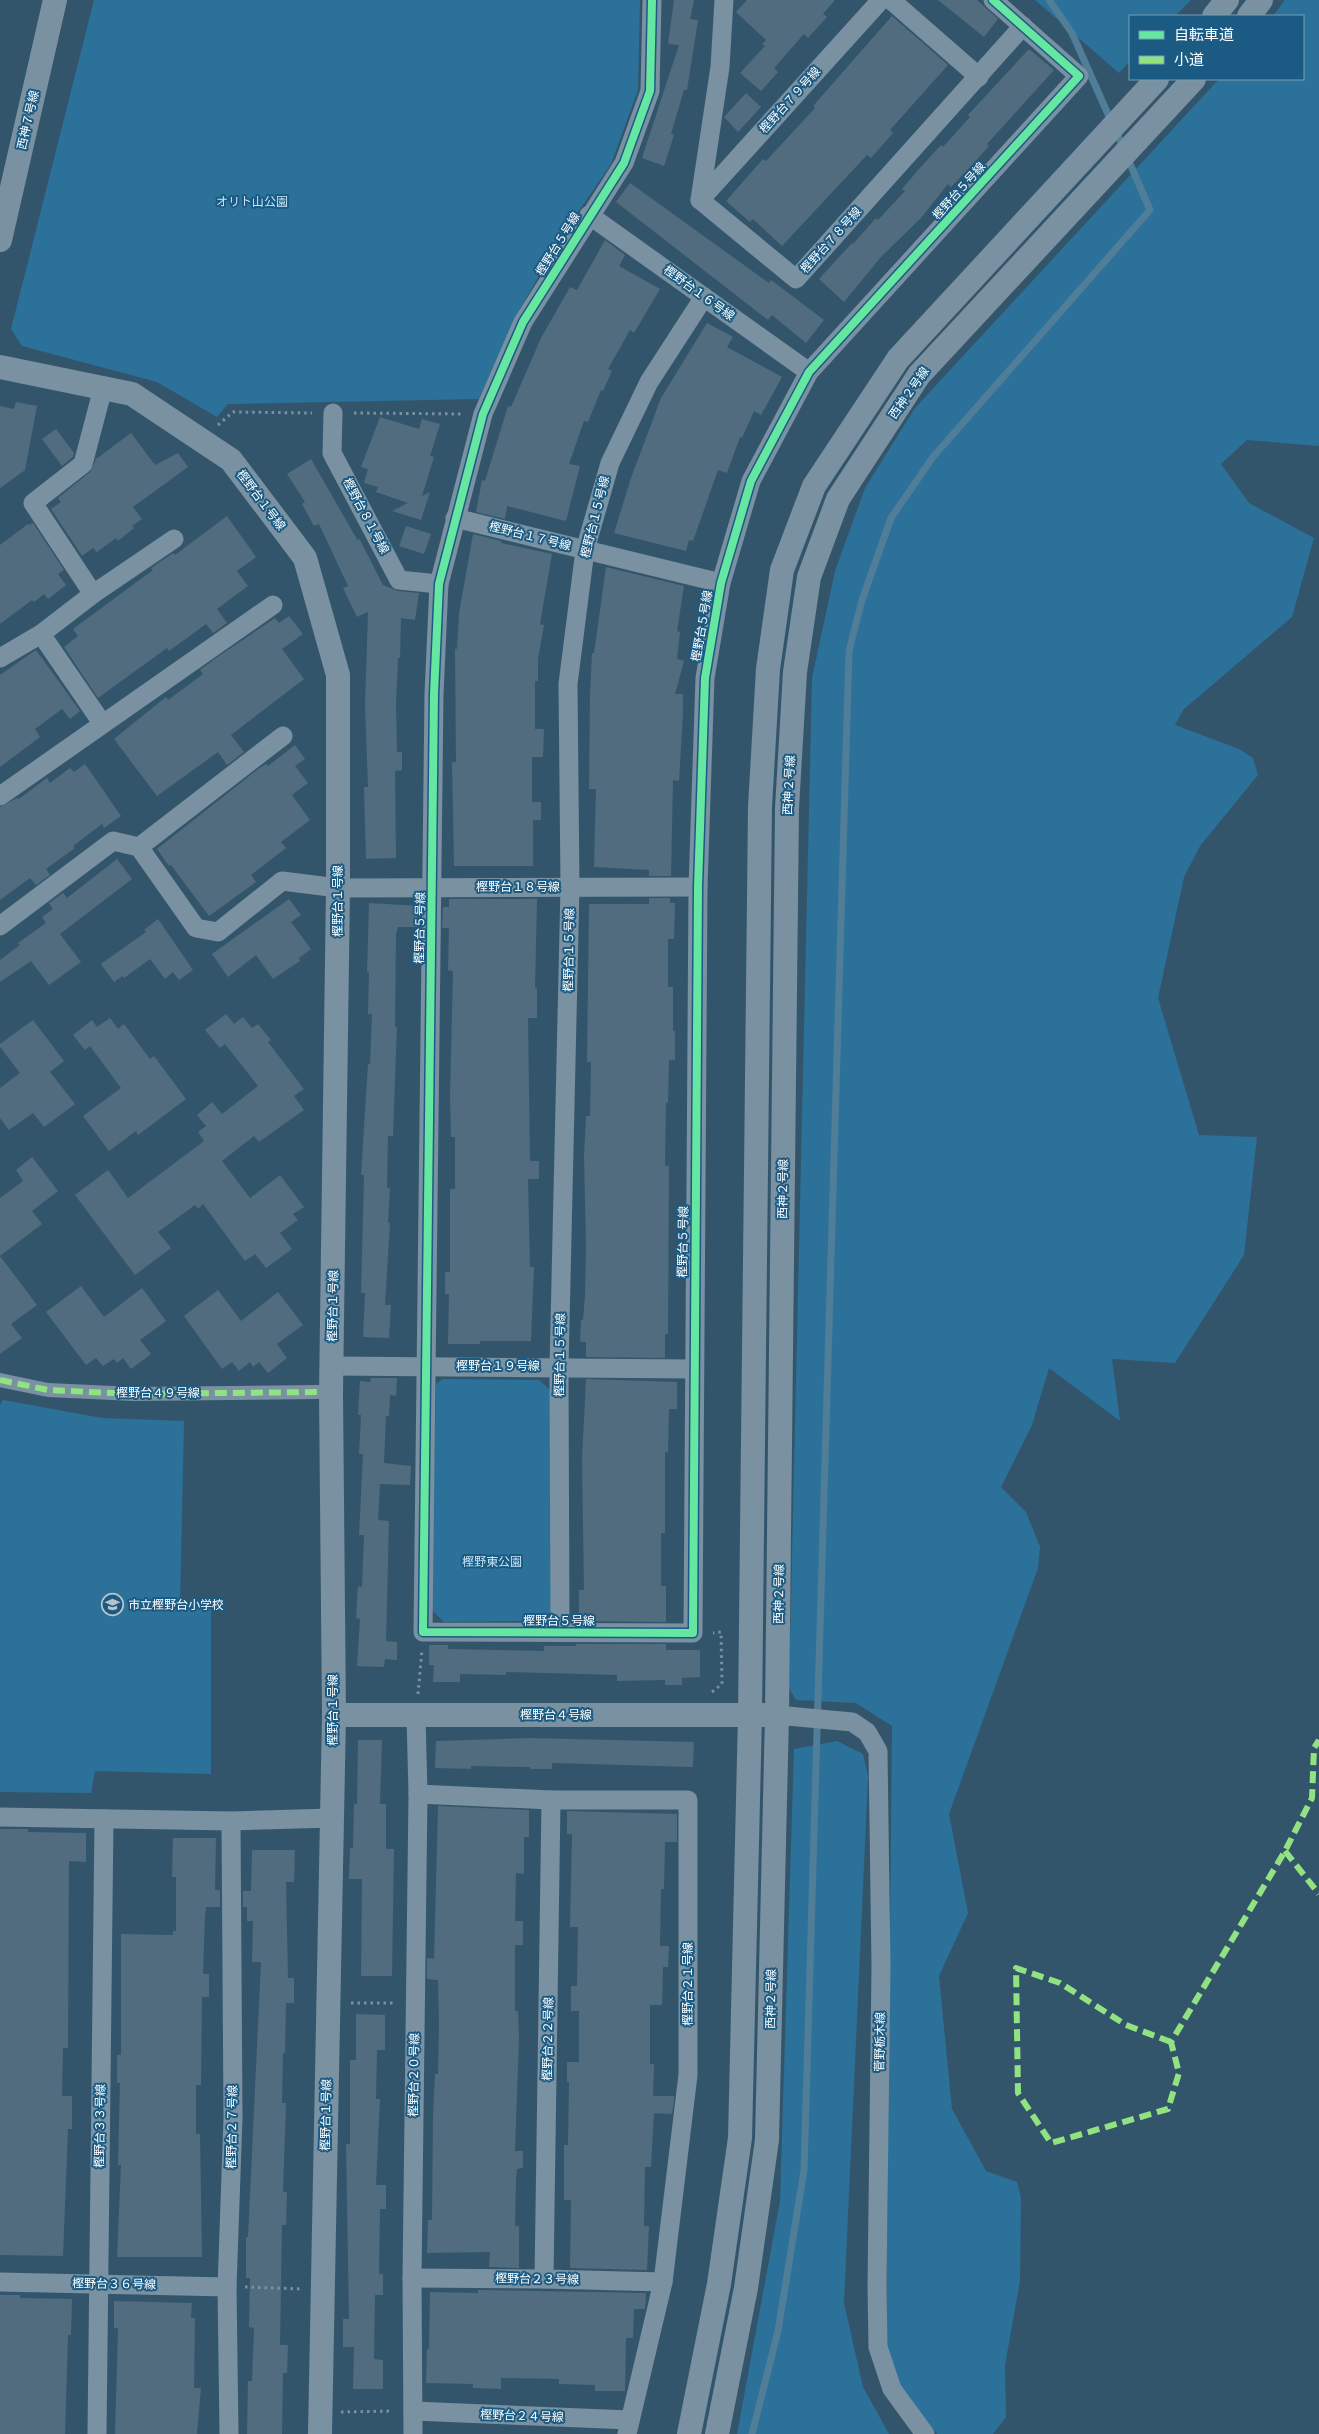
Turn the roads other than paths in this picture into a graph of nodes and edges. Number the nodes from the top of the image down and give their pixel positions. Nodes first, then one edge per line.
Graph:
1 (56, 0) edge
2 (652, 0) edge
3 (724, 0) edge
4 (881, 0) edge
5 (891, 0) edge
6 (994, 0) edge
7 (1227, 0) edge
8 (1261, 0) edge
9 (1215, 15) edge
10 (1250, 15) edge
11 (1023, 26) junction
12 (979, 77) junction
13 (1156, 80) edge
14 (1193, 80) edge
15 (700, 200) junction
16 (589, 214) junction
17 (0, 240) edge
18 (704, 297) junction
19 (0, 367) edge
20 (809, 372) junction
21 (103, 388) junction
22 (333, 413) dead end
23 (455, 518) junction
24 (174, 539) dead end
25 (585, 550) junction
26 (721, 583) junction
27 (439, 584) junction
28 (93, 594) junction
29 (273, 605) dead end
30 (41, 634) junction
31 (0, 658) edge
32 (102, 723) junction
33 (283, 736) dead end
34 (0, 796) edge
35 (139, 847) junction
36 (570, 887) junction
37 (698, 887) junction
38 (338, 888) junction
39 (432, 888) junction
40 (0, 926) edge
41 (332, 1366) junction
42 (426, 1366) junction
43 (559, 1367) junction
44 (693, 1369) junction
45 (0, 1380) edge
46 (318, 1392) dead end
47 (560, 1632) junction
48 (334, 1714) junction
49 (750, 1714) junction
50 (416, 1716) junction
51 (789, 1716) junction
52 (418, 1794) junction
53 (551, 1800) junction
54 (0, 1817) edge
55 (104, 1818) junction
56 (332, 1818) junction
57 (231, 1821) junction
58 (412, 2278) junction
59 (544, 2279) junction
60 (0, 2282) edge
61 (663, 2282) junction
62 (98, 2284) junction
63 (227, 2287) junction
64 (413, 2411) junction
65 (321, 2423) edge
66 (628, 2427) edge
67 (97, 2434) edge
68 (229, 2434) edge
69 (413, 2434) edge
70 (689, 2434) edge
71 (717, 2434) edge
72 (925, 2434) edge

1 - 17 street, 西神７号線
2 - 16 street, 樫野台５号線
3 - 15 street
4 - 15 street, 樫野台７９号線
5 - 12 street
6 - 11 street
7 - 9 street
8 - 10 street
11 - 12 street, 樫野台７８号線
11 - 20 street, 樫野台５号線
12 - 15 street, 樫野台７８号線
13 - 49 street
14 - 51 street, 西神２号線
16 - 18 street, 樫野台１６号線
16 - 23 street, 樫野台５号線
18 - 20 street, 樫野台１６号線
18 - 25 street, 樫野台１５号線
19 - 21 street, 樫野台１号線
20 - 26 street, 樫野台５号線
21 - 28 street
21 - 38 street, 樫野台１号線
22 - 27 street, 樫野台８１号線
23 - 25 street, 樫野台１７号線
23 - 27 street, 樫野台５号線
24 - 28 street
25 - 26 street, 樫野台１７号線
25 - 36 street, 樫野台１５号線
26 - 37 street, 樫野台５号線
27 - 39 street, 樫野台５号線
28 - 30 street
29 - 32 street
30 - 31 street
30 - 32 street
32 - 34 street
33 - 35 street
35 - 38 street, 樫野台１８号線
35 - 40 street
36 - 37 street, 樫野台１８号線
36 - 39 street, 樫野台１８号線
36 - 43 street, 樫野台１５号線
37 - 44 street, 樫野台５号線
38 - 39 street, 樫野台１８号線
38 - 41 street, 樫野台１号線
39 - 42 street, 樫野台５号線
41 - 42 street, 樫野台１９号線
41 - 48 street, 樫野台１号線
42 - 43 street, 樫野台１９号線
42 - 47 street, 樫野台５号線
43 - 44 street, 樫野台１９号線
43 - 47 street, 樫野台１５号線
44 - 47 street, 樫野台５号線
45 - 46 street, 樫野台４９号線
48 - 50 street, 樫野台４号線
48 - 56 street, 樫野台１号線
49 - 50 street, 樫野台４号線
49 - 51 street, 樫野台４号線
49 - 70 street
50 - 52 street, 樫野台２０号線
51 - 71 street, 西神２号線
51 - 72 street, 菅野栃木線
52 - 53 street, 樫野台２１号線
52 - 58 street, 樫野台２０号線
53 - 59 street, 樫野台２２号線
53 - 61 street, 樫野台２１号線
54 - 55 street
55 - 57 street
55 - 62 street, 樫野台３３号線
56 - 57 street
56 - 65 street, 樫野台１号線
57 - 63 street, 樫野台２７号線
58 - 59 street, 樫野台２３号線
58 - 64 street, 樫野台２０号線
59 - 61 street, 樫野台２３号線
60 - 62 street, 樫野台３６号線
61 - 66 street, 樫野台２１号線
62 - 63 street, 樫野台３６号線
62 - 67 street, 樫野台３３号線
63 - 68 street, 樫野台２７号線
64 - 66 street, 樫野台２４号線
64 - 69 street, 樫野台２０号線

